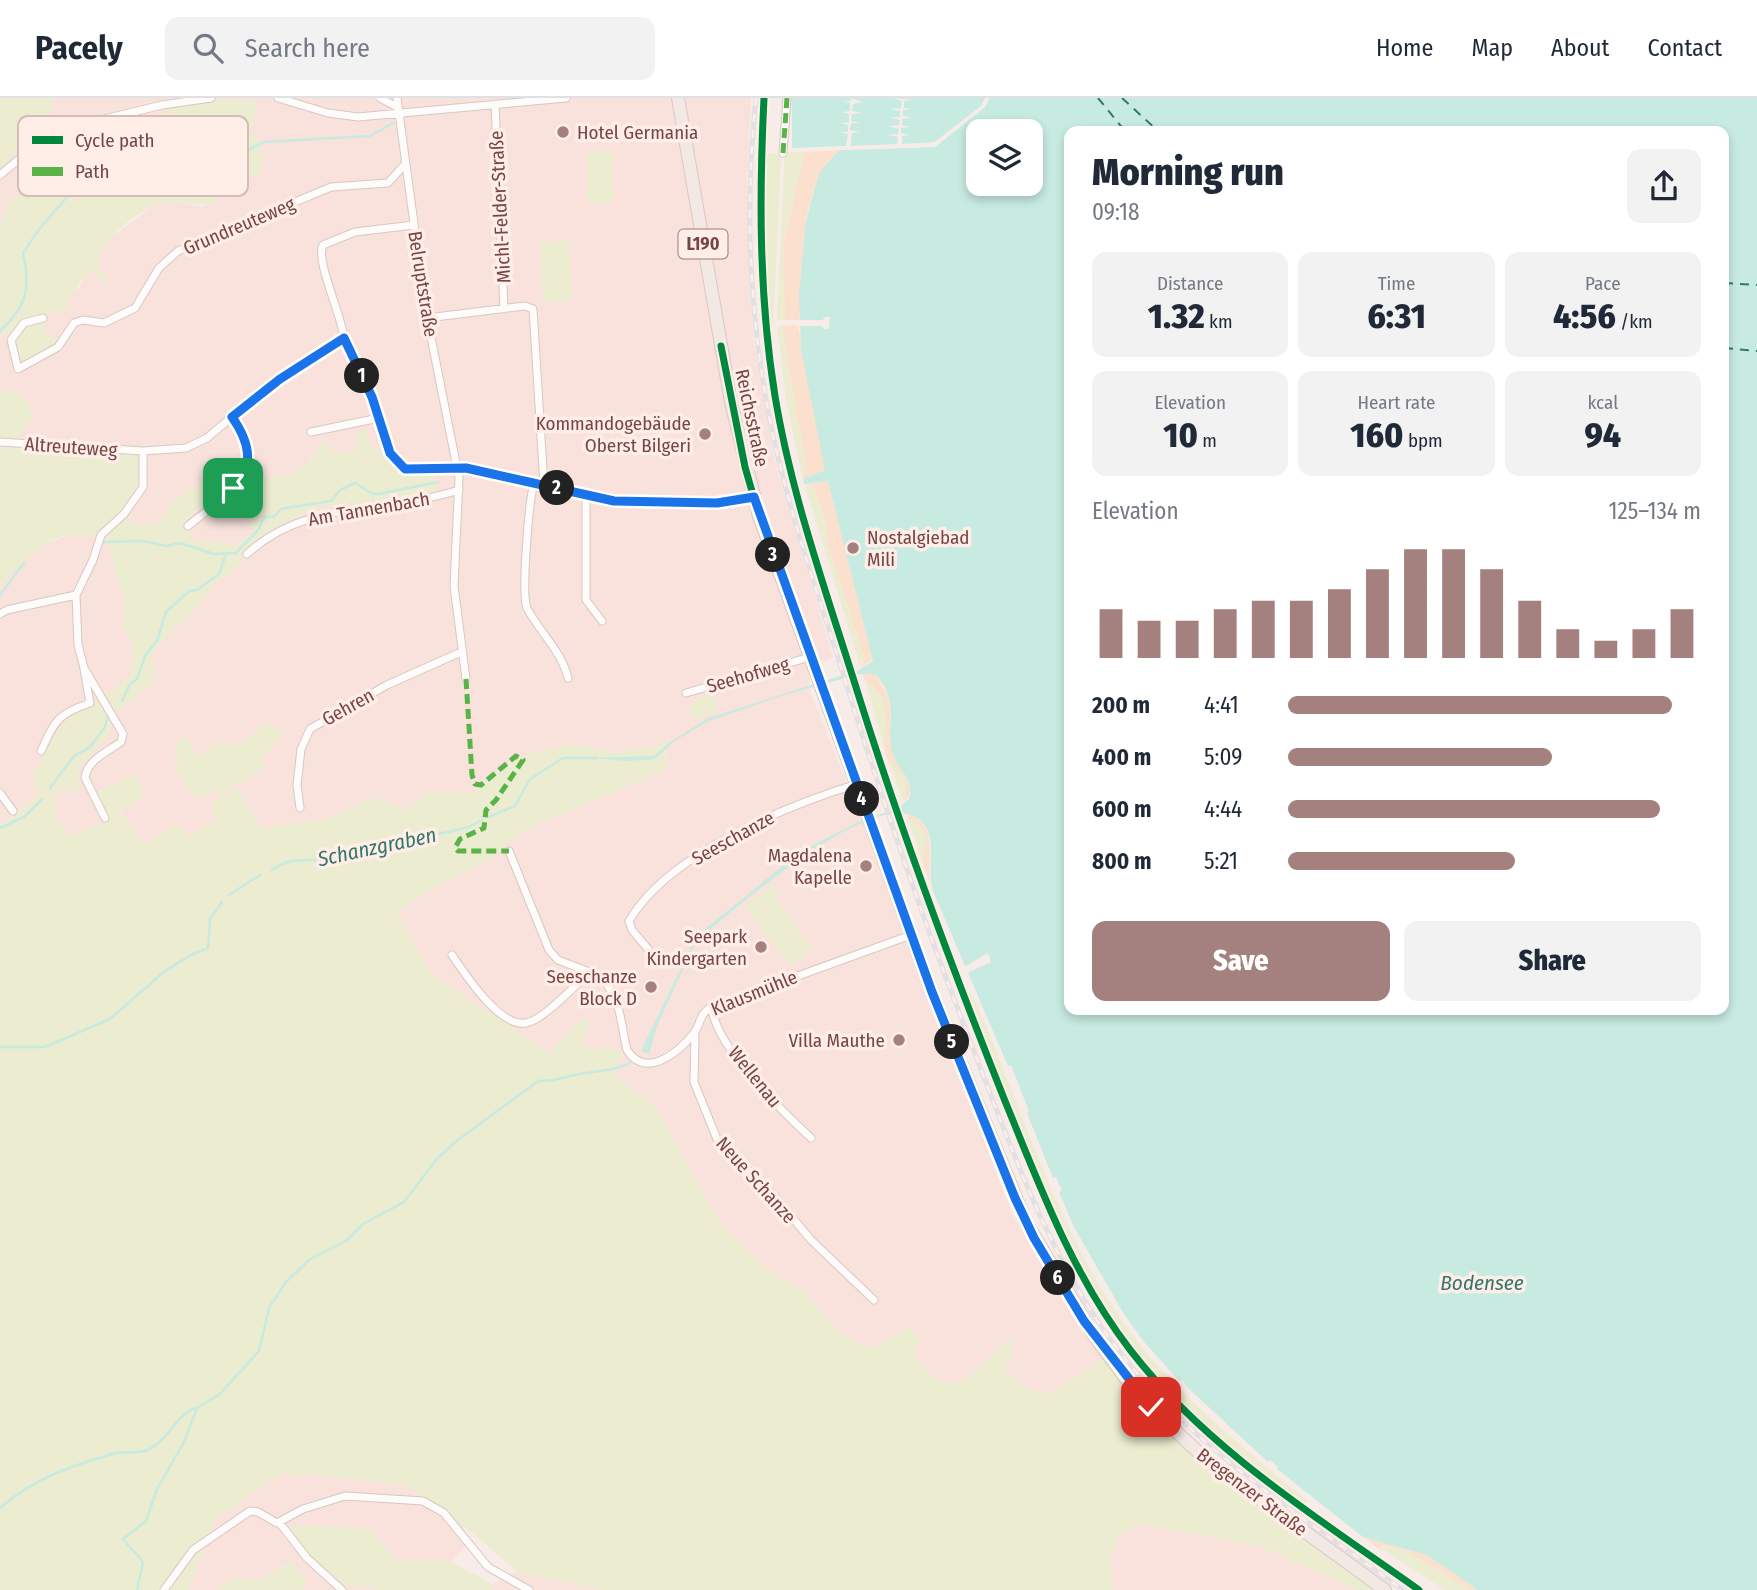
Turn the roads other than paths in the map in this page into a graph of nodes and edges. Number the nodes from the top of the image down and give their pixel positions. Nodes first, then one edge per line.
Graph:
1 (211, 98) edge
2 (278, 98) edge
3 (380, 98) edge
4 (566, 98) edge
5 (678, 98) edge
6 (787, 98) edge
7 (495, 104) junction
8 (398, 106) edge
9 (117, 116) edge
10 (784, 151) dead end
11 (18, 160) edge
12 (405, 164) junction
13 (0, 175) edge
14 (414, 225) junction
15 (504, 309) junction
16 (43, 318) dead end
17 (427, 318) junction
18 (344, 338) junction
19 (232, 417) junction
20 (379, 418) junction
21 (311, 432) dead end
22 (0, 442) edge
23 (143, 452) junction
24 (457, 468) junction
25 (534, 483) junction
26 (544, 485) junction
27 (459, 490) junction
28 (586, 494) junction
29 (754, 497) junction
30 (188, 526) dead end
31 (247, 554) dead end
32 (76, 595) junction
33 (0, 614) edge
34 (602, 621) dead end
35 (461, 652) junction
36 (810, 657) junction
37 (84, 668) junction
38 (568, 678) dead end
39 (466, 679) dead end
40 (686, 693) dead end
41 (41, 751) dead end
42 (857, 784) junction
43 (0, 793) edge
44 (300, 808) dead end
45 (13, 811) dead end
46 (105, 818) dead end
47 (509, 851) dead end
48 (911, 935) junction
49 (452, 955) dead end
50 (653, 955) dead end
51 (590, 973) junction
52 (712, 1007) junction
53 (695, 1032) junction
54 (811, 1138) dead end
55 (874, 1300) dead end
56 (279, 1522) junction
57 (526, 1588) edge
58 (164, 1590) edge
59 (342, 1590) edge
60 (1385, 1590) edge

1 - 9 street
2 - 8 street
3 - 8 street
4 - 7 street
5 - 29 main road, Reichsstraße / L190
6 - 10 street
7 - 8 street
7 - 15 street, Michl-Felder-Straße
8 - 12 street, Belruptstraße
11 - 13 street
12 - 14 street, Belruptstraße
12 - 16 street, Grundreuteweg
14 - 17 street, Belruptstraße
14 - 18 street
15 - 17 street, Michl-Felder-Straße
15 - 26 street, Michl-Felder-Straße
17 - 24 street, Belruptstraße
18 - 19 street, Altreuteweg
18 - 20 street
19 - 23 street, Altreuteweg
19 - 30 street
20 - 21 street
20 - 24 street
22 - 23 street, Altreuteweg
23 - 32 street, Altreuteweg
24 - 25 street
24 - 27 street
25 - 26 street
25 - 38 street
26 - 28 street
27 - 31 street, Am Tannenbach
27 - 35 street
28 - 29 street
28 - 34 street
29 - 36 main road, Bregenzer Straße / L190
32 - 33 street
32 - 37 street
35 - 39 street
35 - 44 street, Gehren
36 - 40 street, Seehofweg
36 - 42 main road, Bregenzer Straße / L190
37 - 41 street
37 - 46 street
42 - 48 main road, Bregenzer Straße / L190
42 - 50 street, Seeschanze
43 - 45 street
47 - 51 street, Klausmühle
48 - 52 street, Klausmühle
48 - 60 main road, Bregenzer Straße / L190
49 - 51 street
51 - 53 street, Klausmühle
52 - 53 street, Klausmühle
52 - 54 street, Wellenau
53 - 55 street, Neue Schanze
56 - 57 street
56 - 58 street
56 - 59 street

